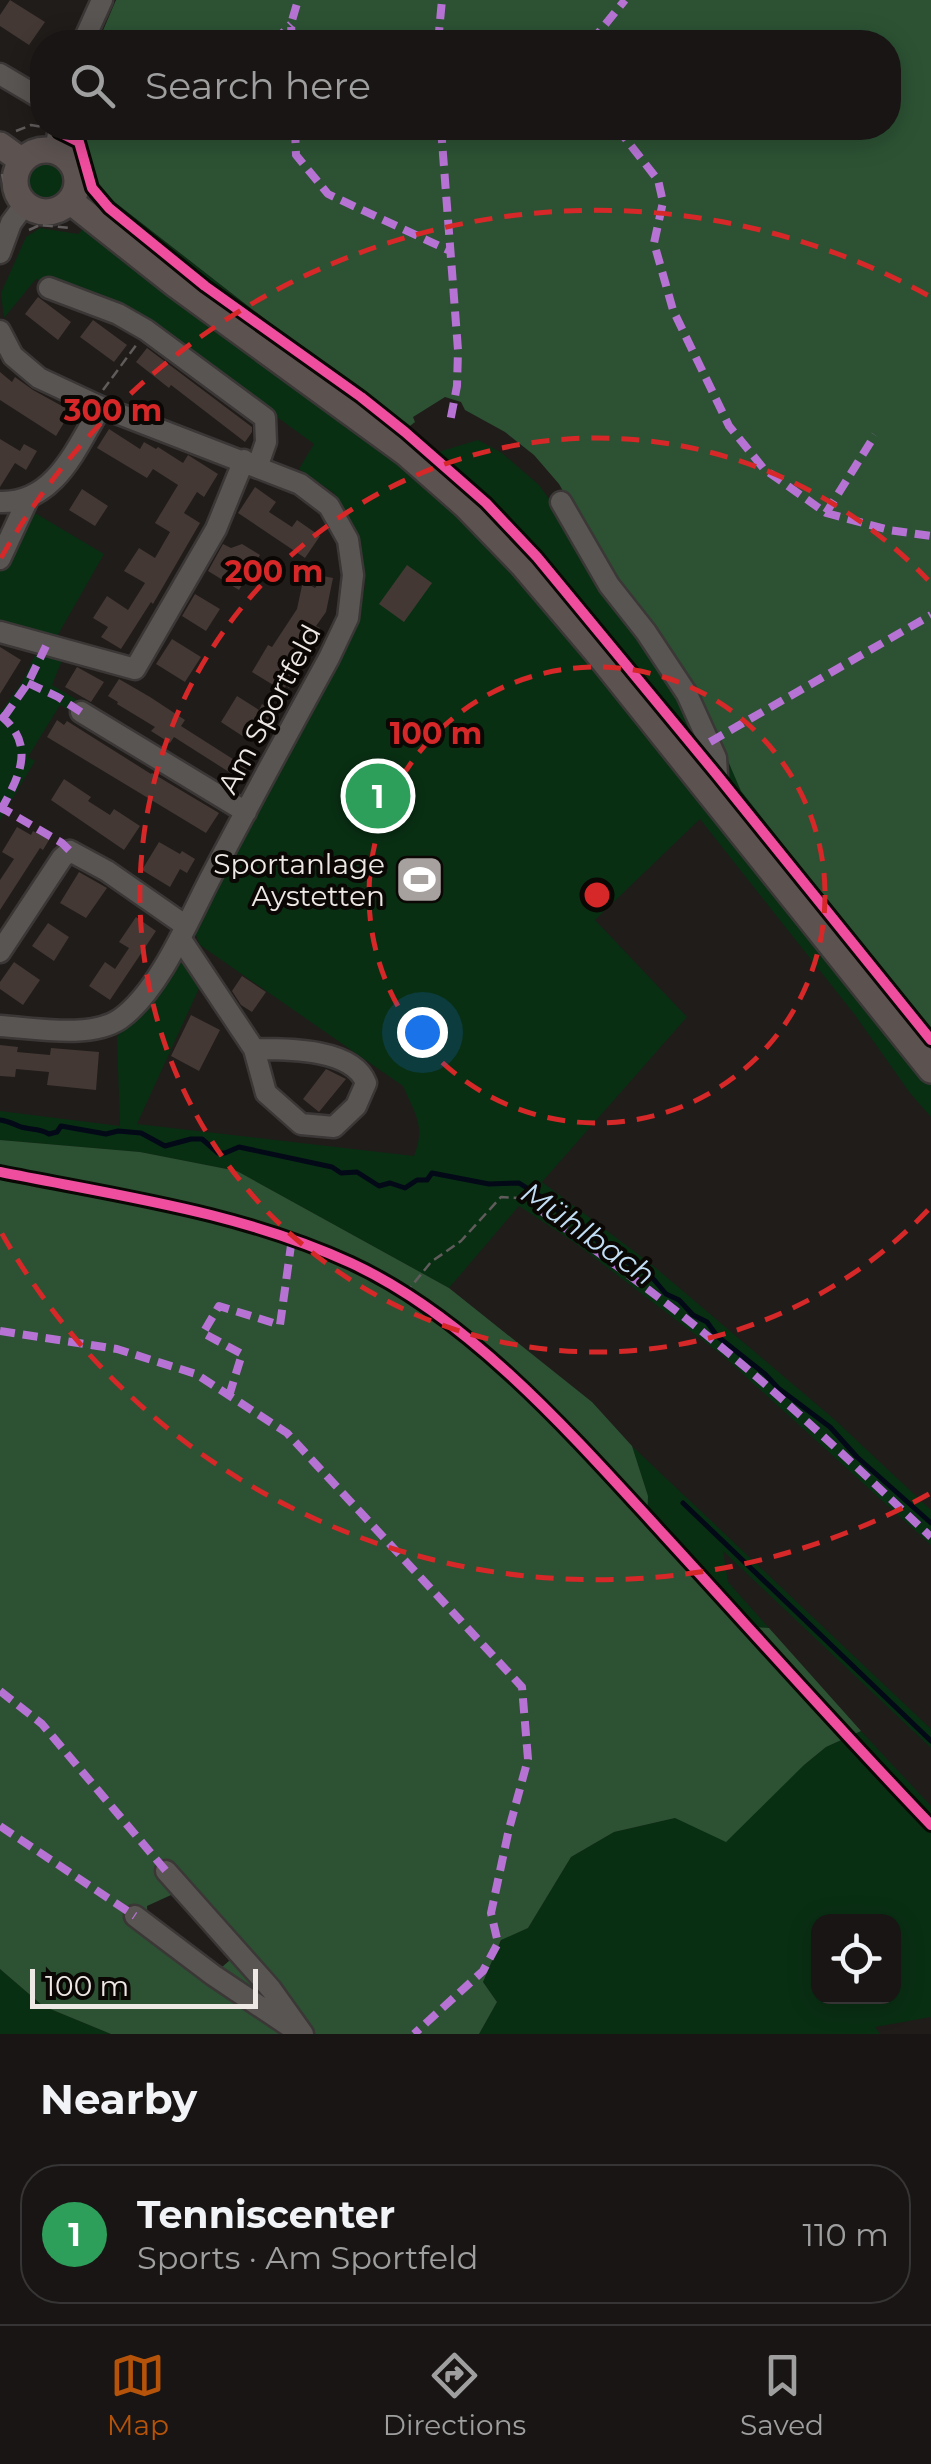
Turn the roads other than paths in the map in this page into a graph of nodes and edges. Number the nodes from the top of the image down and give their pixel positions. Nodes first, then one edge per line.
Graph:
1 (102, 0) edge
2 (88, 30) edge
3 (0, 74) edge
4 (30, 92) edge
5 (47, 140) edge
6 (58, 140) edge
7 (6, 155) edge
8 (84, 202) junction
9 (14, 209) junction
10 (0, 253) edge
11 (49, 288) dead end
12 (0, 331) edge
13 (97, 405) junction
14 (251, 463) junction
15 (28, 500) junction
16 (0, 502) edge
17 (561, 502) dead end
18 (0, 559) edge
19 (0, 632) edge
20 (81, 712) dead end
21 (706, 785) junction
22 (246, 812) junction
23 (180, 938) junction
24 (0, 952) edge
25 (0, 1026) edge
26 (254, 1050) junction
27 (931, 1070) edge
28 (166, 1871) dead end
29 (135, 1916) dead end
30 (302, 2034) edge

1 - 2 street
3 - 4 street
5 - 7 main road
6 - 8 main road
7 - 9 main road
8 - 9 main road
8 - 21 main road
9 - 10 street
11 - 14 street
12 - 13 street, Am Sportfeld
13 - 14 street, Am Sportfeld
13 - 15 street
14 - 19 street
14 - 22 street, Am Sportfeld
15 - 16 street
15 - 18 street
17 - 21 street
20 - 22 street
21 - 27 main road
22 - 23 street, Am Sportfeld
23 - 24 street
23 - 25 street, Am Sportfeld
23 - 26 street
26 - 26 street
28 - 30 street
29 - 30 street

